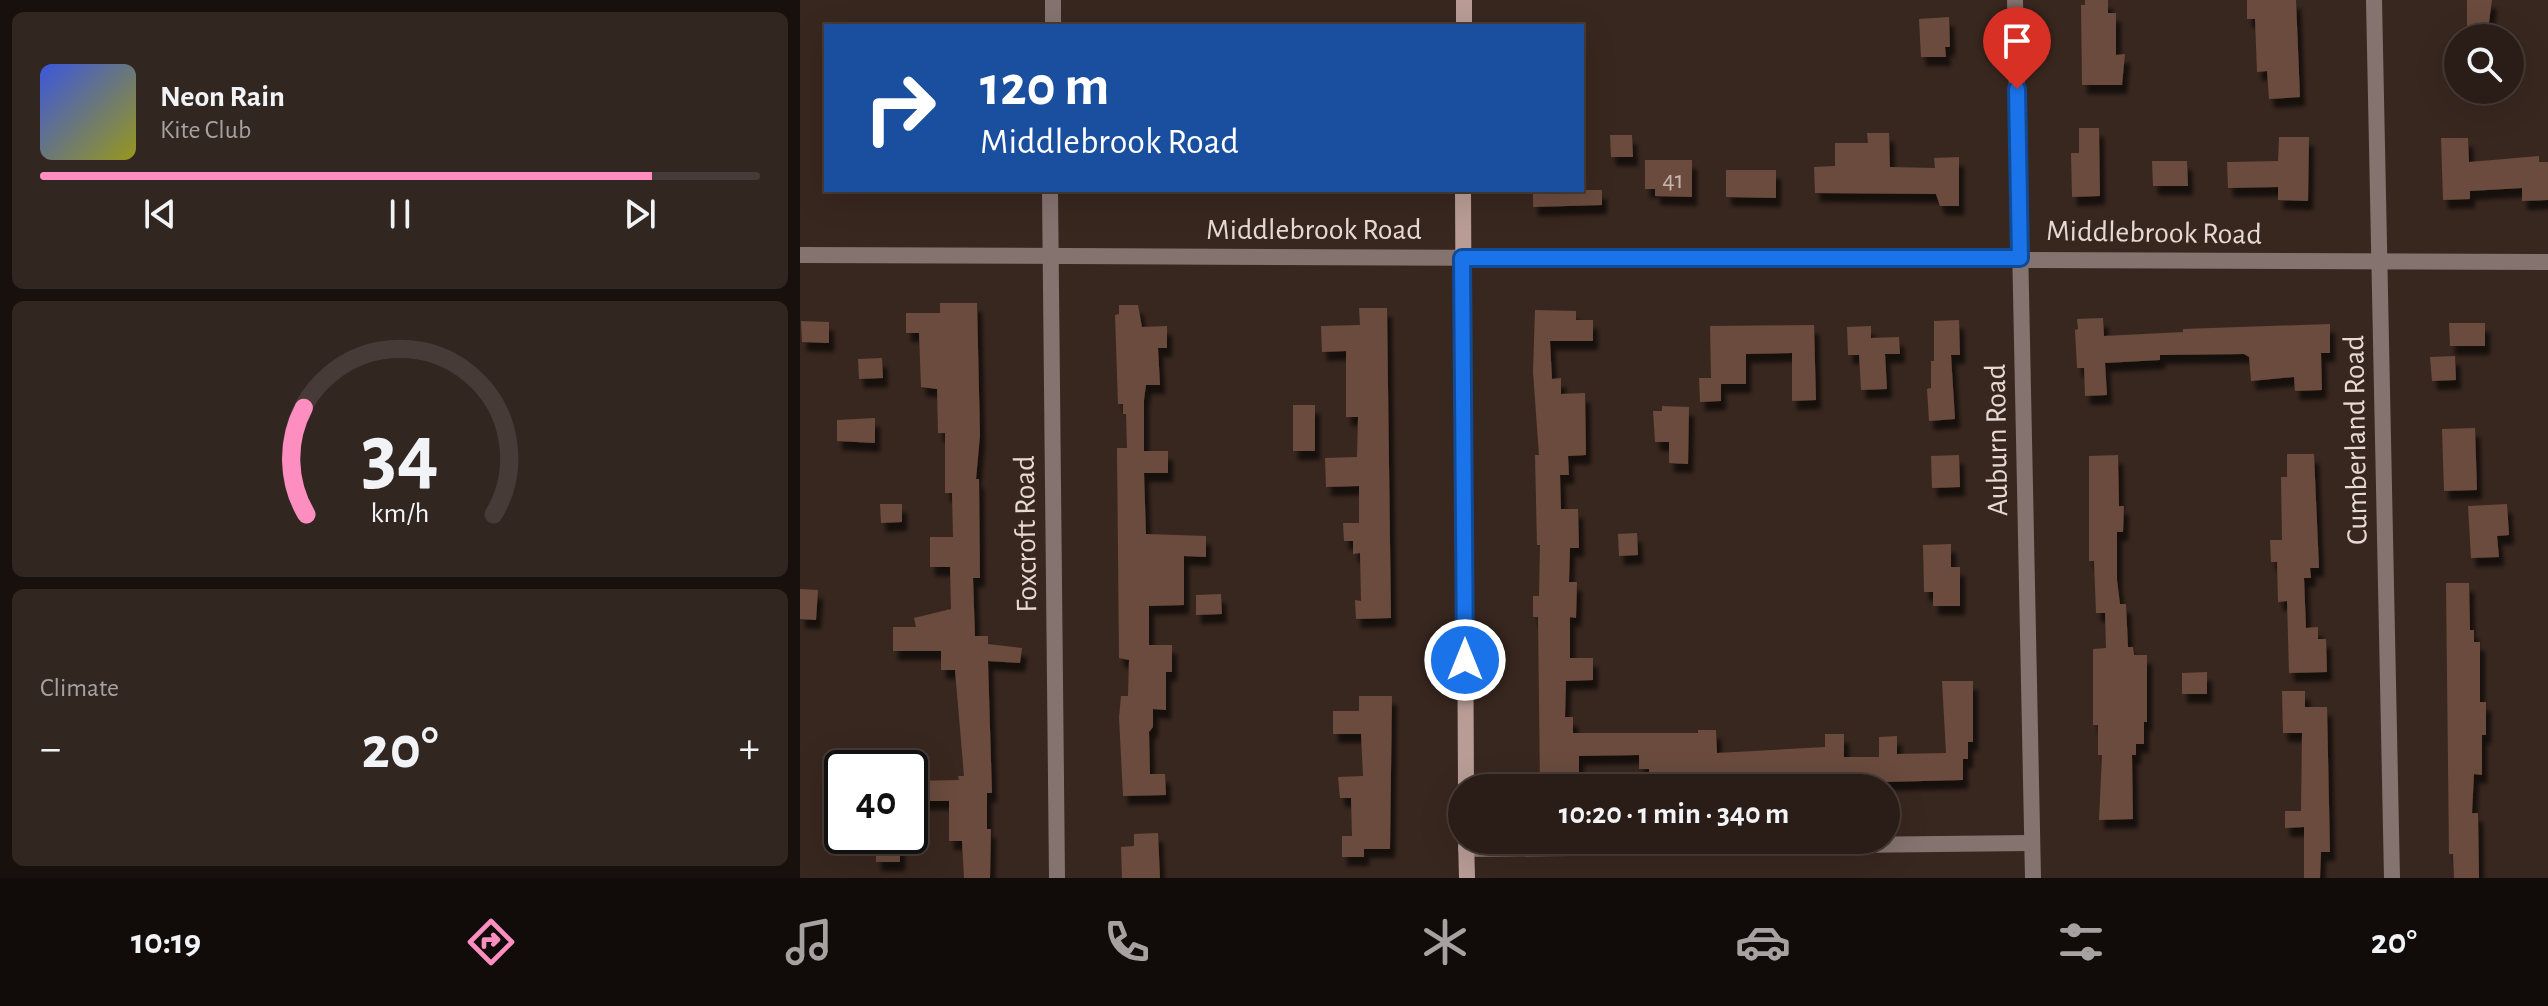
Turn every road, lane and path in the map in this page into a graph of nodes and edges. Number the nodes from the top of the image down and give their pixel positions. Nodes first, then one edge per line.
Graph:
1 (1053, 0) edge
2 (1464, 0) edge
3 (2015, 0) edge
4 (2374, 0) edge
5 (1053, 24) edge
6 (1464, 24) edge
7 (1050, 192) edge
8 (1463, 192) edge
9 (800, 255) edge
10 (1050, 257) junction
11 (1462, 258) junction
12 (2020, 258) junction
13 (2379, 262) junction
14 (2548, 262) edge
15 (1466, 774) edge
16 (1900, 843) edge
17 (2032, 843) junction
18 (1466, 854) edge
19 (1057, 878) edge
20 (1467, 878) edge
21 (2033, 878) edge
22 (2392, 878) edge

1 - 5 street
2 - 6 street
3 - 12 street, Auburn Road
4 - 13 street, Cumberland Road
7 - 10 street, Foxcroft Road
8 - 11 street
9 - 10 street, Middlebrook Road
10 - 11 street, Middlebrook Road
10 - 19 street, Foxcroft Road
11 - 12 street, Middlebrook Road
11 - 15 street
12 - 13 street, Middlebrook Road
12 - 17 street, Auburn Road
13 - 14 street, Middlebrook Road
13 - 22 street, Cumberland Road
16 - 17 street
17 - 21 street, Auburn Road
18 - 20 street

